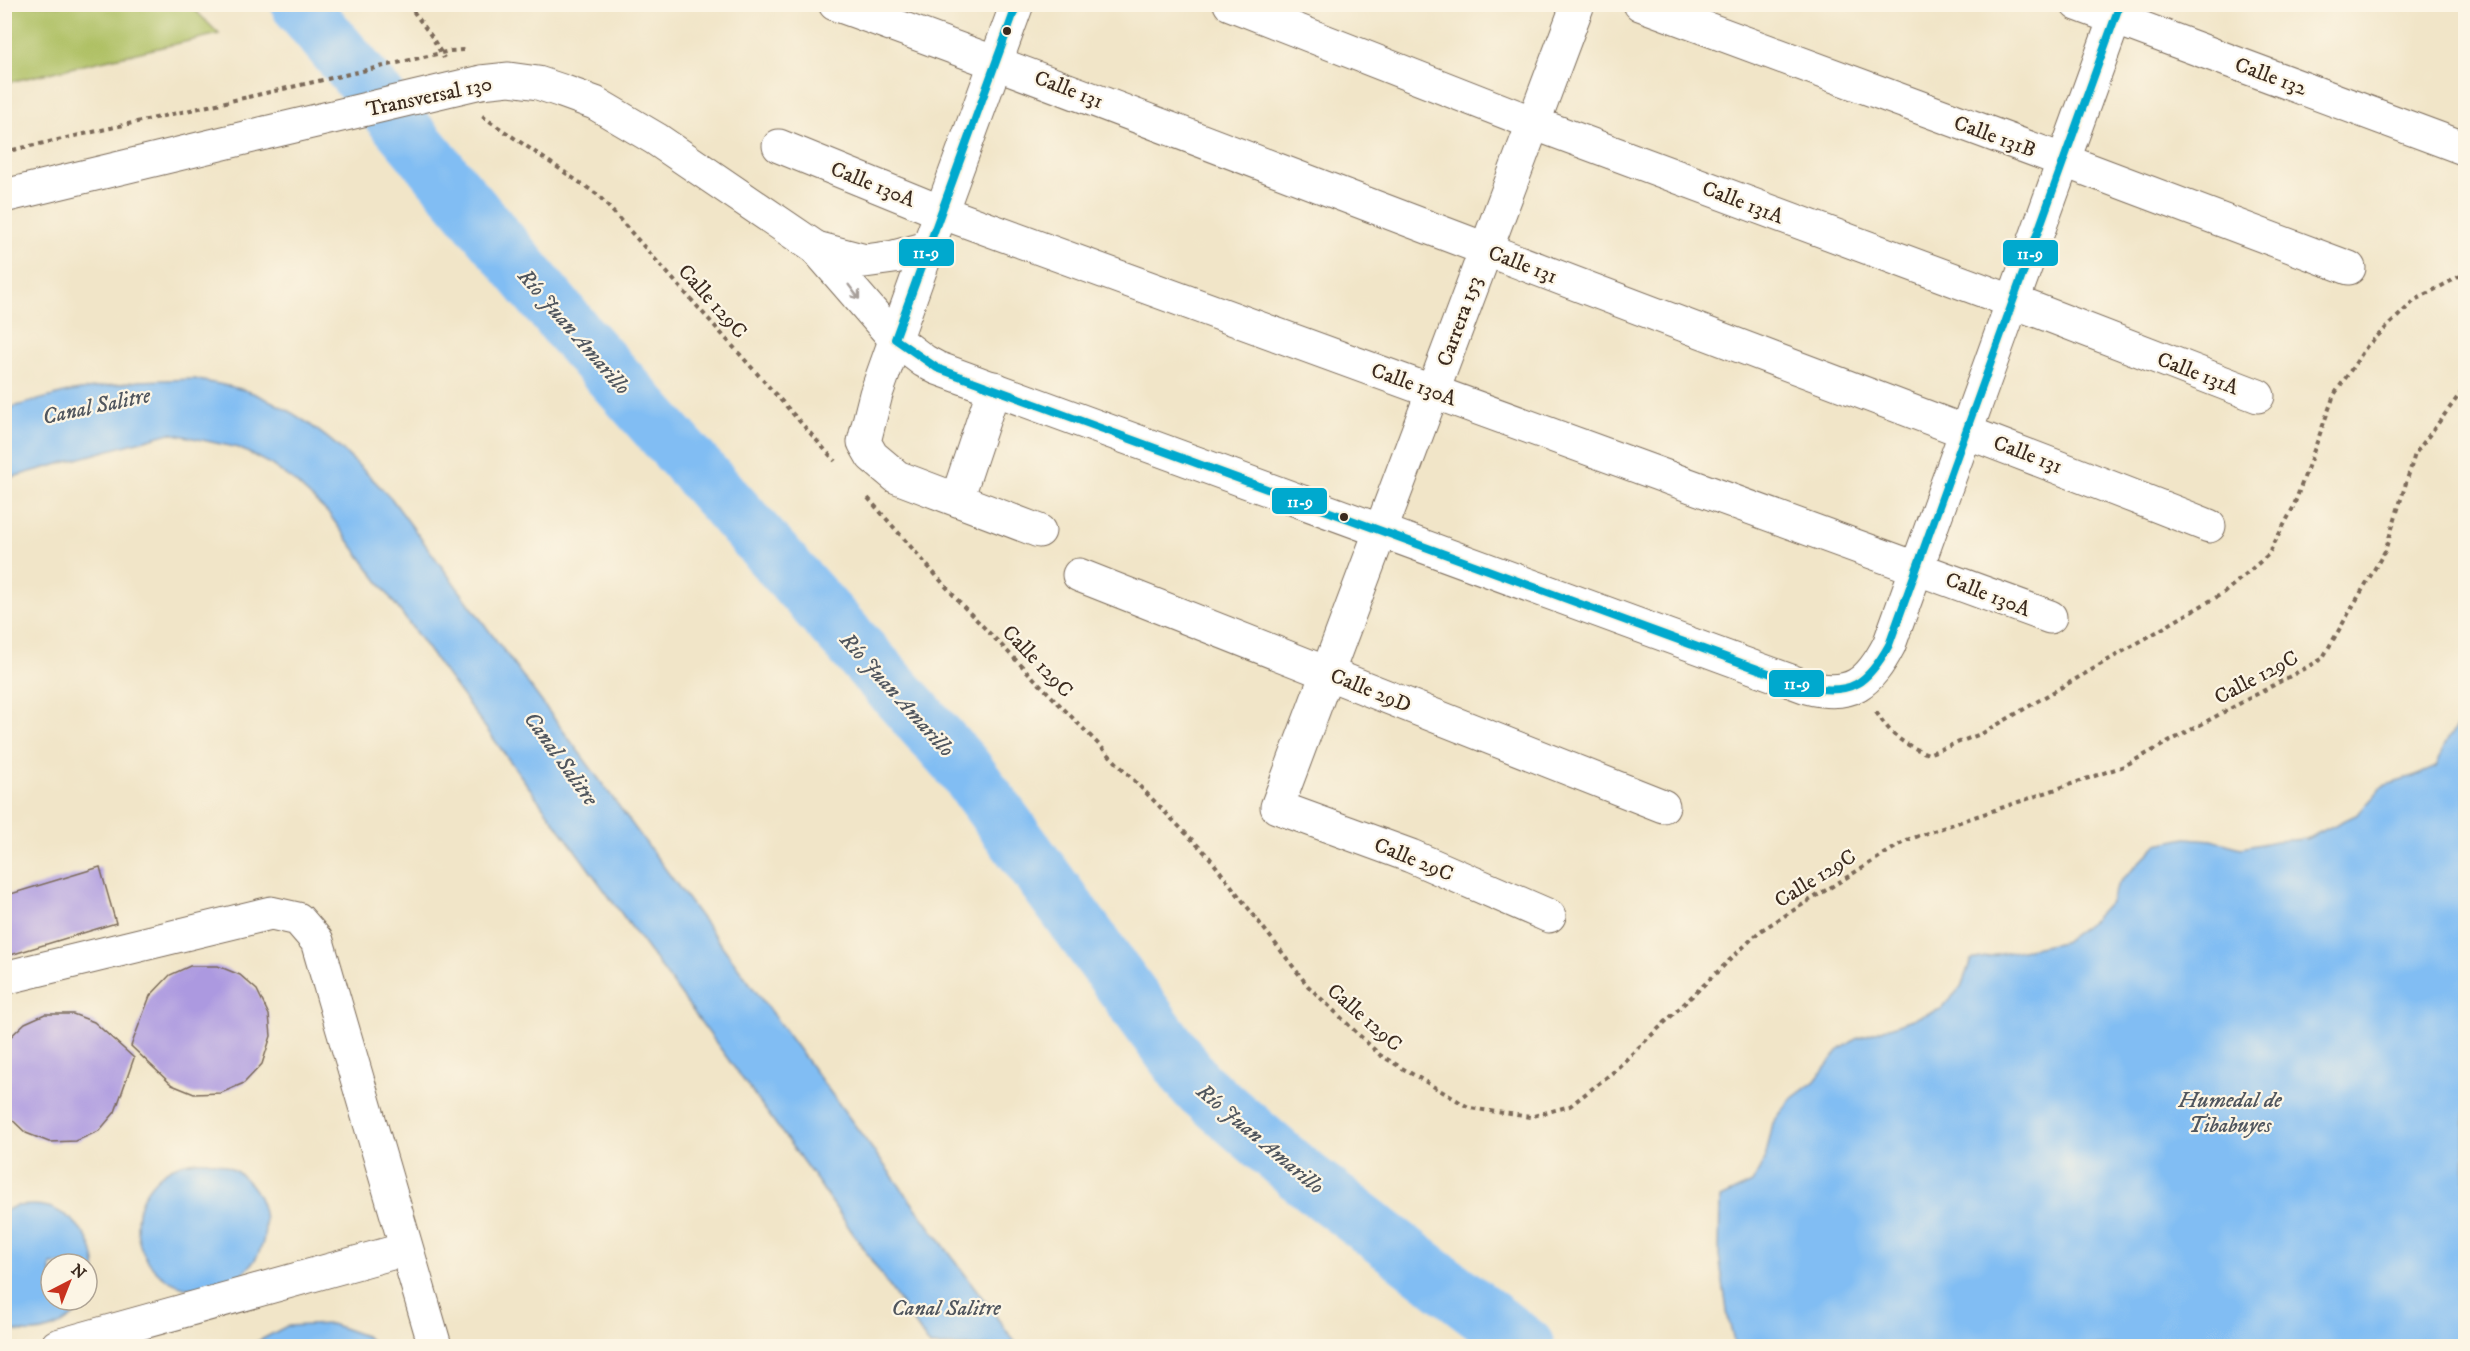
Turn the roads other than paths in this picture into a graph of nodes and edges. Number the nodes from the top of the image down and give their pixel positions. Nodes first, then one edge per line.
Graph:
1 (835, 4) edge
2 (1017, 4) edge
3 (1230, 4) edge
4 (1578, 4) edge
5 (1640, 4) edge
6 (2077, 4) edge
7 (2118, 12) edge
8 (996, 62) junction
9 (1533, 123) junction
10 (779, 146) dead end
11 (2466, 148) edge
12 (2063, 162) junction
13 (4, 196) edge
14 (941, 212) junction
15 (816, 248) junction
16 (928, 248) junction
17 (1486, 250) junction
18 (2349, 268) dead end
19 (2013, 303) junction
20 (895, 339) junction
21 (994, 388) junction
22 (1433, 391) junction
23 (2258, 396) dead end
24 (1966, 431) junction
25 (957, 499) junction
26 (2209, 526) dead end
27 (1039, 531) dead end
28 (1381, 531) junction
29 (1918, 567) junction
30 (1079, 575) dead end
31 (2050, 617) dead end
32 (1328, 672) junction
33 (1663, 806) dead end
34 (1277, 807) joint
35 (1549, 916) dead end
36 (4, 978) edge
37 (406, 1250) junction
38 (57, 1347) edge
39 (435, 1347) edge

1 - 8 street, Calle 131
2 - 8 street
3 - 9 street, Calle 131A
4 - 9 street, Carrera 153
5 - 12 street, Calle 131B
6 - 7 street, Calle 132
7 - 11 street, Calle 132
7 - 12 street
8 - 14 street
8 - 17 street, Calle 131
9 - 17 street, Carrera 153
9 - 19 street, Calle 131A
10 - 14 street, Calle 130A
12 - 18 street, Calle 131B
12 - 19 street
13 - 15 street, Transversal 130, bridge
14 - 16 street
14 - 22 street, Calle 130A
15 - 16 street, Transversal 130
15 -> 20 street, Transversal 130
16 - 20 street
17 - 22 street, Carrera 153
17 - 24 street, Calle 131
19 - 23 street, Calle 131A
19 - 24 street
20 - 21 street, Transversal 130
20 - 25 street
21 - 25 street
21 - 28 street, Transversal 130
22 - 28 street, Carrera 153
22 - 29 street, Calle 130A
24 - 26 street, Calle 131
24 - 29 street
25 - 27 street
28 - 29 street, Transversal 130
28 - 32 street, Carrera 153
29 - 31 street, Calle 130A
30 - 32 street, Calle 29D
32 - 33 street, Calle 29D
32 - 34 street, Carrera 153
34 - 35 street, Calle 29C
36 - 37 street
37 - 38 street
37 - 39 street

